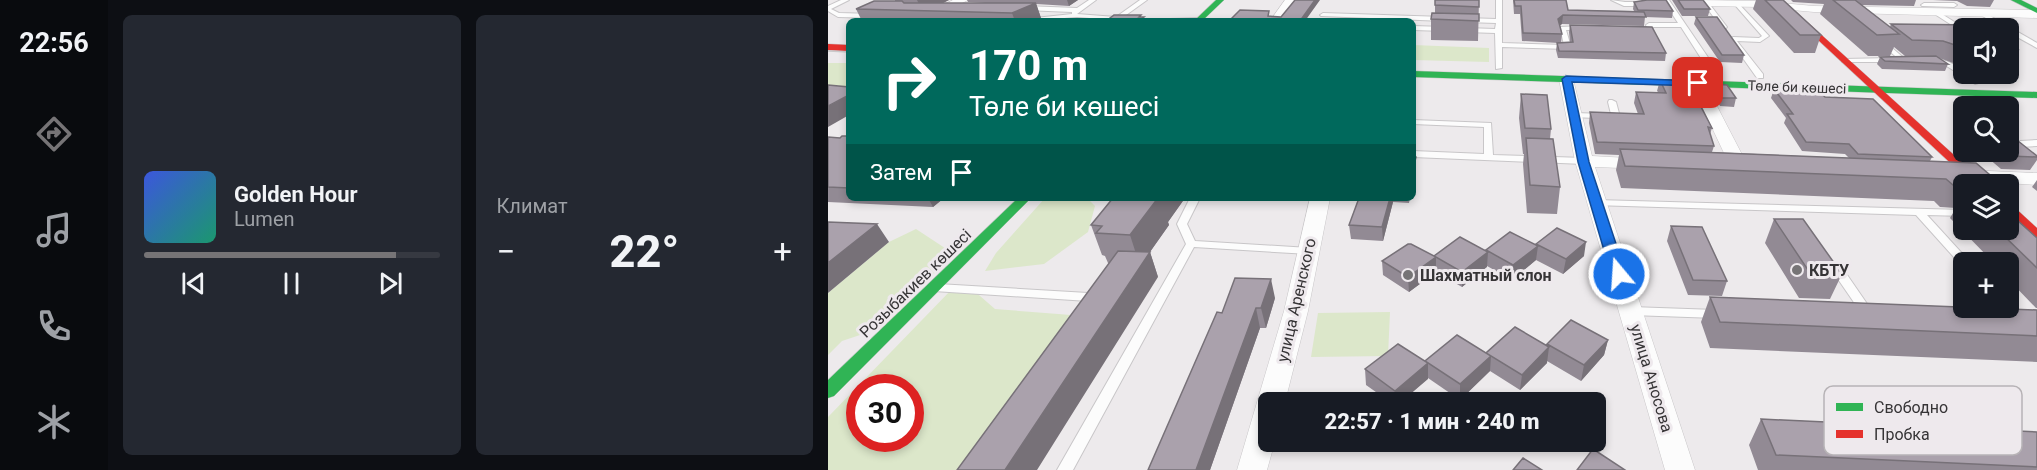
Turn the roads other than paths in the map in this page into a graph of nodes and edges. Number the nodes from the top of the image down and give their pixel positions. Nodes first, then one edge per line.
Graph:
1 (846, 0) edge
2 (1093, 0) edge
3 (1144, 0) edge
4 (1220, 0) edge
5 (1291, 0) edge
6 (1500, 0) edge
7 (1614, 0) edge
8 (1665, 0) edge
9 (1905, 0) edge
10 (2015, 0) edge
11 (1705, 2) edge
12 (1782, 3) edge
13 (1737, 4) junction
14 (956, 8) edge
15 (1019, 8) edge
16 (1931, 8) junction
17 (828, 9) edge
18 (1078, 10) junction
19 (2037, 12) edge
20 (1981, 13) junction
21 (1323, 15) dead end
22 (883, 16) edge
23 (921, 18) edge
24 (1066, 18) joint
25 (1118, 18) joint
26 (1201, 18) edge
27 (1278, 18) edge
28 (1989, 18) edge
29 (1452, 19) edge
30 (1463, 20) edge
31 (1709, 20) edge
32 (1719, 20) junction
33 (1499, 21) junction
34 (1685, 22) junction
35 (1953, 23) edge
36 (1416, 28) edge
37 (1595, 29) edge
38 (1629, 30) edge
39 (1499, 31) junction
40 (2019, 35) edge
41 (1733, 39) junction
42 (1878, 39) edge
43 (1499, 45) junction
44 (2037, 46) edge
45 (828, 47) edge
46 (846, 50) edge
47 (846, 50) edge
48 (828, 55) edge
49 (1903, 60) junction
50 (1913, 60) edge
51 (1923, 60) edge
52 (1844, 61) junction
53 (1416, 65) edge
54 (1498, 68) junction
55 (1953, 68) edge
56 (1416, 74) edge
57 (1716, 75) junction
58 (1760, 76) junction
59 (1566, 79) junction
60 (1864, 79) junction
61 (1953, 81) edge
62 (1698, 83) junction
63 (1953, 83) edge
64 (2019, 83) edge
65 (1985, 84) edge
66 (2037, 84) edge
67 (1876, 90) junction
68 (2037, 95) edge
69 (1612, 102) dead end
70 (1572, 115) junction
71 (1416, 122) edge
72 (2037, 143) edge
73 (1416, 154) edge
74 (2030, 154) edge
75 (1489, 158) junction
76 (1584, 162) junction
77 (1662, 165) edge
78 (1718, 167) edge
79 (1740, 168) junction
80 (1763, 169) edge
81 (1968, 174) edge
82 (1948, 176) edge
83 (1953, 177) edge
84 (2037, 179) edge
85 (2019, 180) edge
86 (1022, 201) edge
87 (1194, 201) edge
88 (1319, 201) edge
89 (1596, 203) junction
90 (1919, 212) junction
91 (1953, 213) edge
92 (2019, 220) edge
93 (2037, 235) edge
94 (1191, 244) junction
95 (1309, 251) junction
96 (1955, 252) edge
97 (1838, 269) edge
98 (934, 287) junction
99 (1088, 297) edge
100 (1631, 311) junction
101 (1724, 314) edge
102 (1872, 319) edge
103 (828, 391) edge
104 (1274, 392) edge
105 (1258, 448) edge
106 (1065, 470) edge
107 (1252, 470) edge
108 (1680, 470) edge

1 - 17 lane
2 - 18 lane
3 - 25 lane
4 - 26 main road
5 - 27 street
6 - 33 lane
7 - 8 lane
8 - 34 lane
9 - 16 street
10 - 19 main road
11 - 13 street
11 - 32 lane
12 - 13 street
12 - 16 street
12 - 52 main road
13 - 41 lane
14 - 23 street
15 - 18 lane
16 - 20 street
16 - 35 lane
17 - 22 lane
18 - 24 lane
19 - 20 street
20 - 28 lane
21 - 29 lane
24 - 25 lane
30 - 33 lane
31 - 32 lane
32 - 41 lane
33 - 39 lane
34 - 38 lane
34 - 57 lane
36 - 39 lane
37 - 43 lane
39 - 43 lane
40 - 44 lane
41 - 58 lane
42 - 49 lane
43 - 54 lane
45 - 46 main road
47 - 48 main road
49 - 50 lane
49 - 52 lane
51 - 55 lane
52 - 60 main road
53 - 54 main road, Төле би көшесі
54 - 57 main road, Төле би көшесі
56 - 59 main road, Төле би көшесі
57 - 58 main road, Төле би көшесі
58 - 60 main road, Төле би көшесі
59 - 62 main road, Төле би көшесі
59 - 70 street, улица Аносова
60 - 61 main road, Төле би көшесі
60 - 67 main road
62 - 67 main road, Төле би көшесі
62 - 79 street
63 - 67 main road, Төле би көшесі
64 - 66 main road, Төле би көшесі
65 - 68 main road, Төле би көшесі
67 - 81 main road
69 - 70 lane
70 - 76 street, улица Аносова
71 - 75 lane
72 - 74 lane
73 - 75 lane
75 - 76 lane
76 - 77 street
76 - 89 street, улица Аносова
78 - 79 street
79 - 80 street
82 - 83 street
84 - 85 street
86 - 98 main road, Розыбакиев көшесі
87 - 94 lane
88 - 95 street, улица Аренского
89 - 90 lane
89 - 100 street, улица Аносова
90 - 91 lane
90 - 96 lane
92 - 93 main road
94 - 95 lane
94 - 106 lane
95 - 104 street, улица Аренского
97 - 102 lane
98 - 99 lane
98 - 103 main road, Розыбакиев көшесі
100 - 101 lane
100 - 108 street, улица Аносова
105 - 107 street

